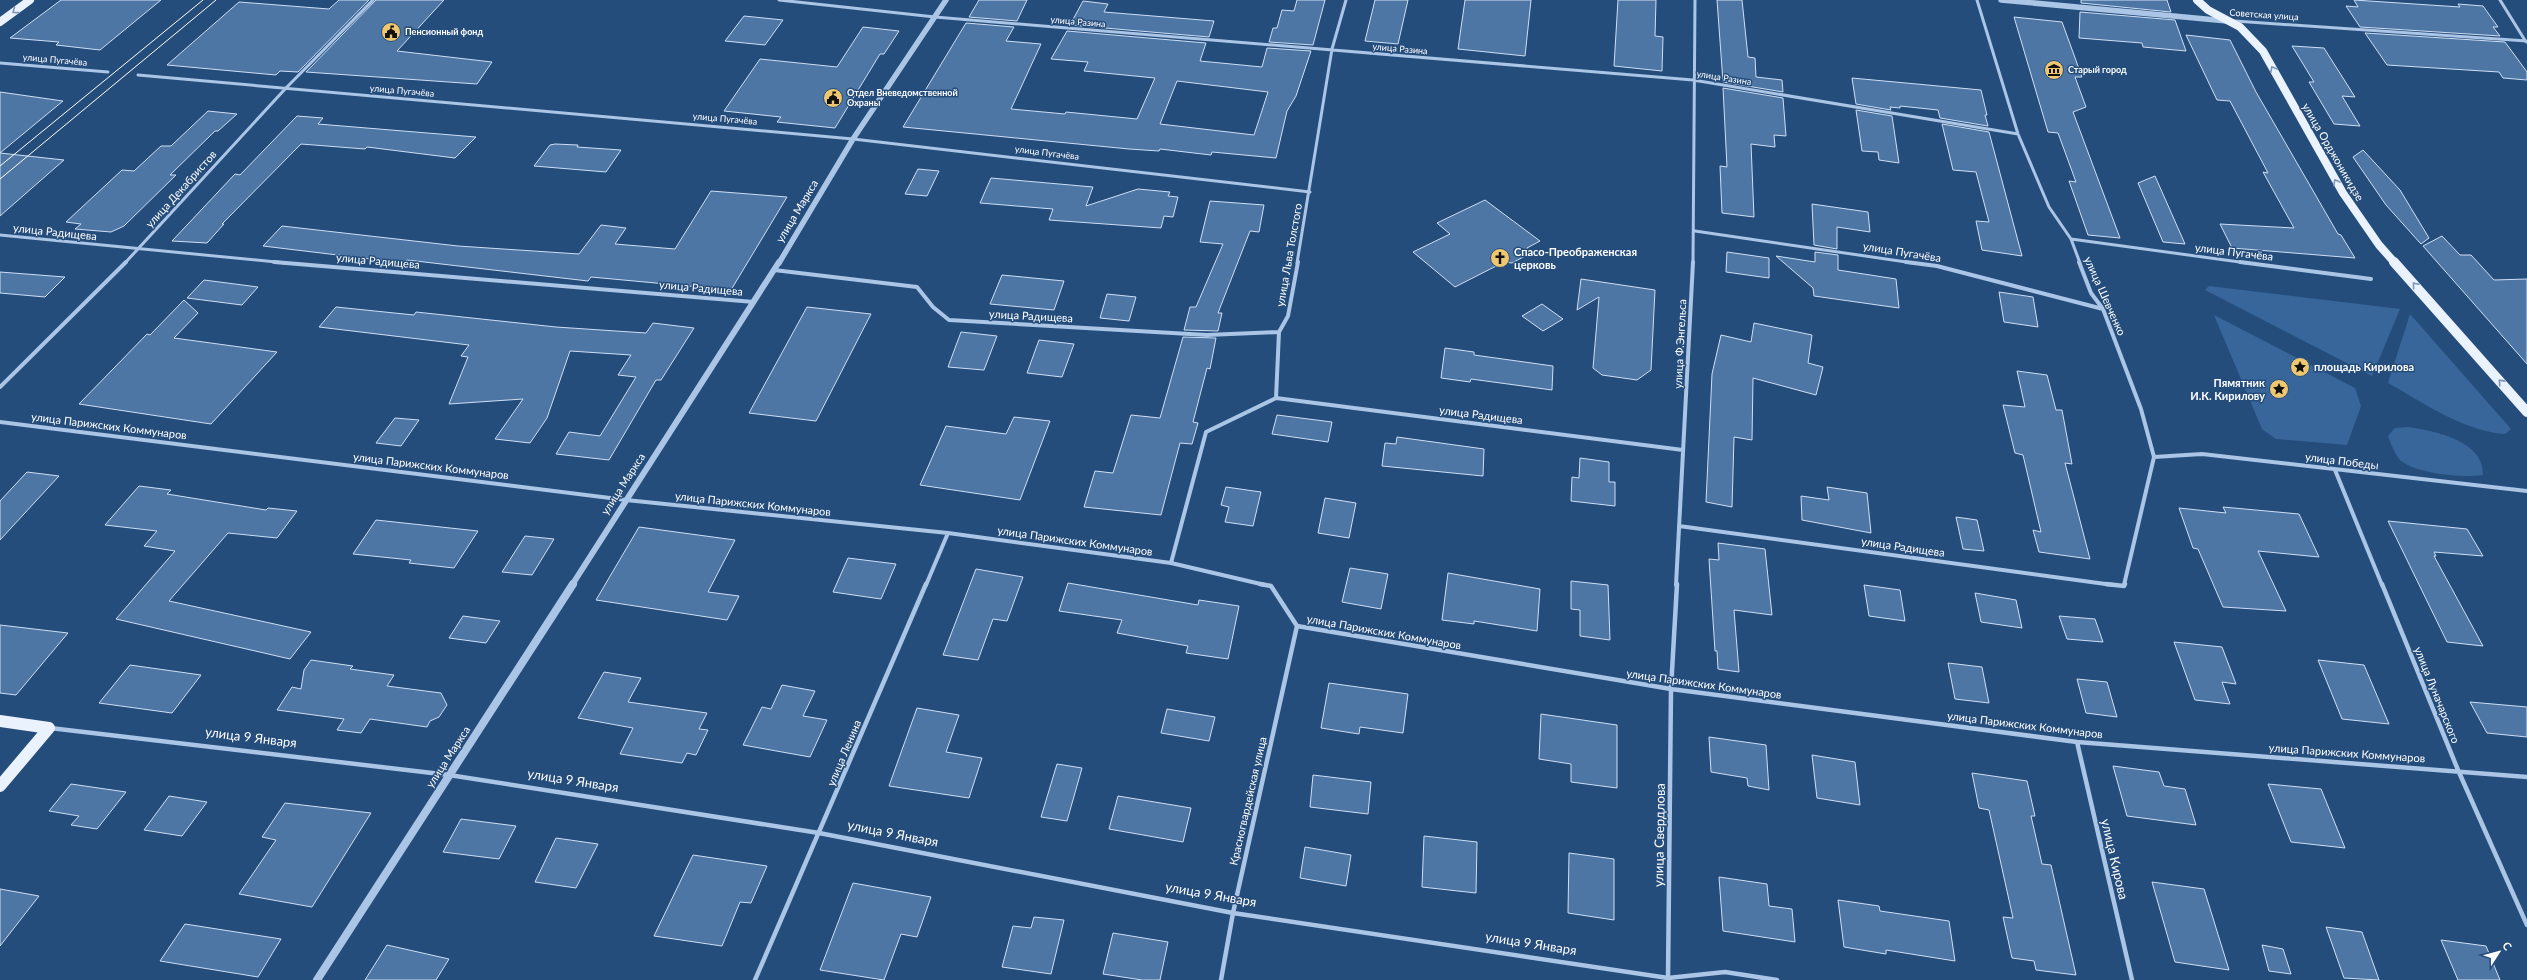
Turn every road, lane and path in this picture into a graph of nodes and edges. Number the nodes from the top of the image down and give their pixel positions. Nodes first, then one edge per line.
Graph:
1 (30, 0) edge
2 (373, 0) edge
3 (779, 0) edge
4 (946, 0) edge
5 (1346, 0) edge
6 (1694, 0) edge
7 (1977, 0) edge
8 (2000, 0) edge
9 (2197, 0) edge
10 (2500, 0) edge
11 (935, 17) junction
12 (2232, 21) junction
13 (0, 22) edge
14 (2526, 42) edge
15 (1332, 49) junction
16 (0, 63) edge
17 (108, 72) dead end
18 (138, 76) dead end
19 (1693, 80) junction
20 (286, 88) junction
21 (2018, 134) junction
22 (853, 138) junction
23 (1310, 192) junction
24 (1695, 231) junction
25 (0, 235) edge
26 (2071, 239) junction
27 (138, 250) junction
28 (774, 270) junction
29 (2371, 279) dead end
30 (754, 302) junction
31 (2103, 309) junction
32 (1279, 332) junction
33 (0, 388) edge
34 (1276, 398) junction
35 (2527, 412) edge
36 (0, 422) edge
37 (1683, 450) junction
38 (2154, 457) junction
39 (2335, 470) junction
40 (2527, 491) edge
41 (626, 500) junction
42 (1679, 526) junction
43 (948, 533) junction
44 (1171, 563) junction
45 (2124, 586) joint
46 (1297, 626) junction
47 (1671, 689) junction
48 (0, 721) edge
49 (50, 728) junction
50 (2077, 742) junction
51 (2458, 770) junction
52 (449, 774) junction
53 (2527, 777) edge
54 (0, 786) edge
55 (819, 833) junction
56 (1233, 913) junction
57 (2527, 925) edge
58 (1668, 979) edge
59 (317, 980) edge
60 (755, 980) edge
61 (1221, 980) edge
62 (1777, 980) edge
63 (2132, 980) edge

1 -> 13 main road
2 - 20 street, улица Декабристов
3 - 11 street, улица Разина
4 - 11 street, улица Маркса
5 - 15 street, улица Льва Толстого
6 - 19 street, улица Ф.Энгельса
7 - 21 street, улица Шевченко
8 - 12 street, Советская улица
9 - 12 main road, улица Орджоникидзе
10 - 14 street
11 - 15 street, улица Разина
11 - 22 street, улица Маркса
12 - 14 street, Советская улица
35 -> 12 main road, улица Орджоникидзе
15 - 19 street, улица Разина
15 - 23 street, улица Льва Толстого
16 - 17 street, улица Пугачёва
18 - 20 street, улица Пугачёва
19 - 21 street, улица Разина
19 - 24 street, улица Ф.Энгельса
20 - 22 street, улица Пугачёва
20 - 27 street, улица Декабристов
21 - 26 street, улица Шевченко
22 - 23 street, улица Пугачёва
22 - 28 street, улица Маркса
23 - 32 street, улица Льва Толстого
24 - 31 street, улица Пугачёва
24 - 37 street, улица Ф.Энгельса
25 - 27 street, улица Радищева
26 - 29 street, улица Пугачёва
26 - 31 street, улица Шевченко
27 - 30 street, улица Радищева
27 - 33 street, улица Декабристов
28 - 30 street, улица Маркса
28 - 32 street, улица Радищева
30 - 41 street, улица Маркса
31 - 38 street, улица Шевченко
32 - 34 street, улица Льва Толстого
34 - 37 street, улица Радищева
34 - 44 street
36 - 41 street, улица Парижских Коммунаров
37 - 42 street, улица Ф.Энгельса
38 - 39 street, улица Победы
38 - 45 street, улица Шевченко
39 - 40 street, улица Победы
39 - 51 street, улица Луначарского
41 - 43 street, улица Парижских Коммунаров
41 - 52 street, улица Маркса
42 - 45 street, улица Радищева
42 - 47 street, улица Ф.Энгельса
43 - 44 street, улица Парижских Коммунаров
43 - 55 street, улица Ленина
44 - 46 street, улица Парижских Коммунаров
46 - 47 street, улица Парижских Коммунаров
46 - 56 street, Красногвардейская улица
47 - 50 street, улица Парижских Коммунаров
47 - 58 street, улица Свердлова
48 - 49 main road, улица 9 Января
49 - 52 street, улица 9 Января
49 - 54 main road
50 - 51 street, улица Парижских Коммунаров
50 - 63 street, улица Кирова
51 - 53 street, улица Парижских Коммунаров
51 - 57 street, улица Луначарского
52 - 55 street, улица 9 Января
52 - 59 street, улица Маркса
55 - 56 street, улица 9 Января
55 - 60 street, улица Ленина
56 - 58 street, улица 9 Января
56 - 61 street, Красногвардейская улица
58 - 62 street, улица 9 Января

